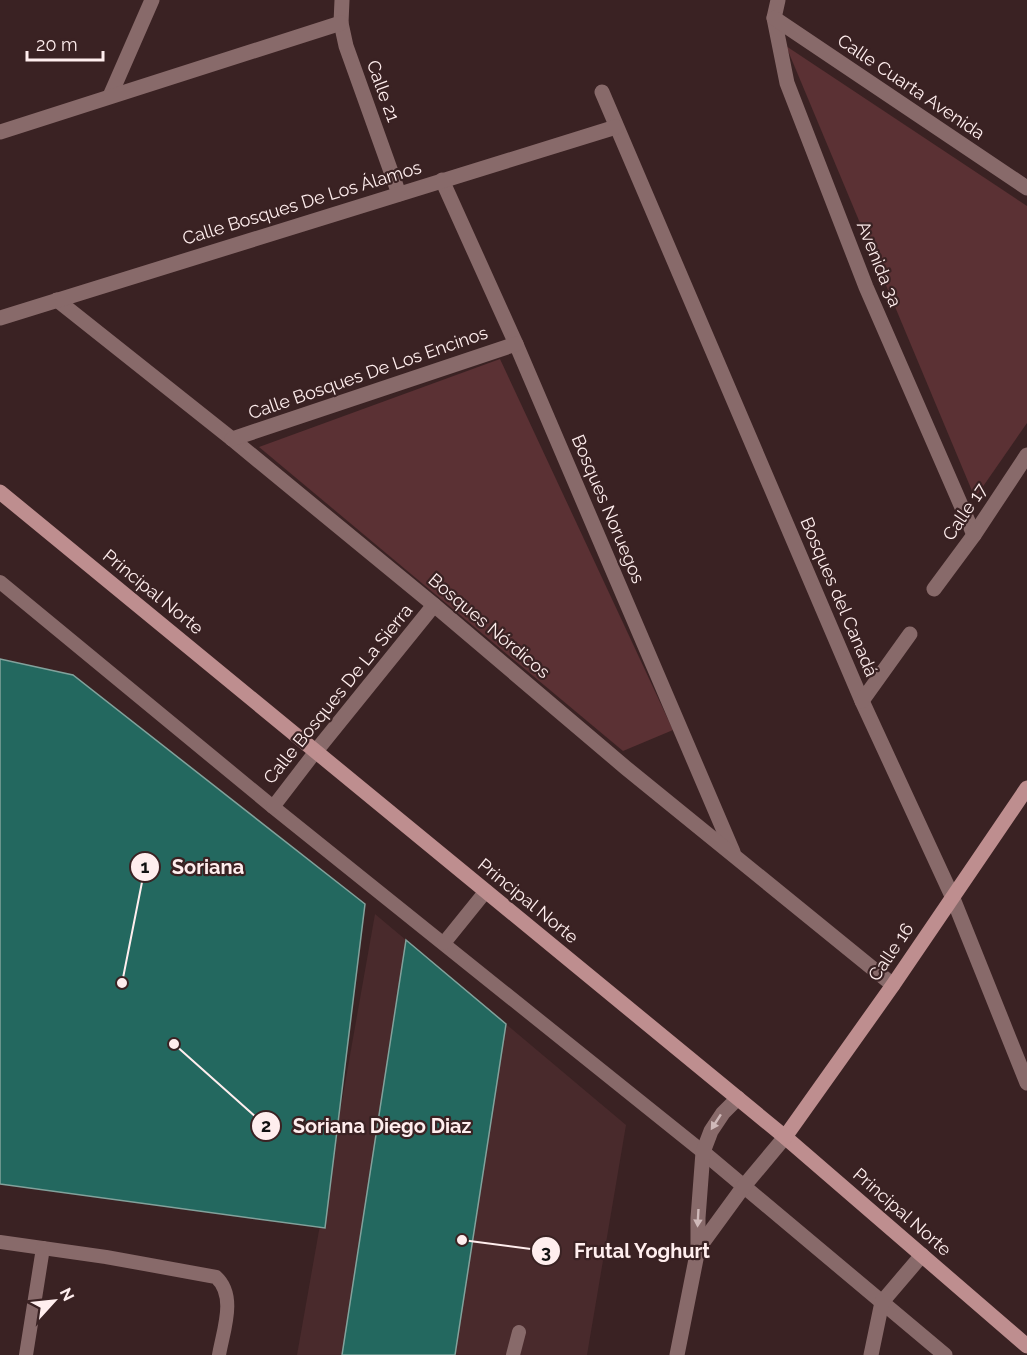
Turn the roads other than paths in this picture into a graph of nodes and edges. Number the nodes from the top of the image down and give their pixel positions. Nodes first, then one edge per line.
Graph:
1 (152, 0) edge
2 (342, 0) edge
3 (778, 0) edge
4 (774, 18) junction
5 (341, 23) junction
6 (602, 92) dead end
7 (110, 96) junction
8 (616, 127) junction
9 (0, 132) edge
10 (442, 180) junction
11 (1027, 188) edge
12 (399, 194) junction
13 (57, 300) junction
14 (0, 318) edge
15 (516, 344) junction
16 (232, 439) junction
17 (1027, 455) edge
18 (0, 492) edge
19 (974, 535) junction
20 (0, 582) edge
21 (934, 589) dead end
22 (434, 605) junction
23 (910, 634) dead end
24 (862, 701) junction
25 (316, 751) junction
26 (1027, 788) edge
27 (273, 807) junction
28 (734, 856) junction
29 (486, 891) junction
30 (952, 896) junction
31 (444, 943) junction
32 (893, 985) junction
33 (1027, 1083) edge
34 (738, 1098) junction
35 (785, 1137) junction
36 (703, 1152) junction
37 (744, 1186) junction
38 (0, 1242) edge
39 (43, 1248) junction
40 (698, 1249) junction
41 (922, 1255) junction
42 (882, 1302) junction
43 (519, 1332) dead end
44 (1027, 1346) edge
45 (26, 1355) edge
46 (219, 1355) edge
47 (513, 1355) edge
48 (677, 1355) edge
49 (871, 1355) edge
50 (945, 1355) edge

1 - 7 street
2 - 5 street, Calle 21
3 - 4 street, Avenida 3a
4 - 11 street, Calle Cuarta Avenida
4 - 19 street, Avenida 3a
5 - 7 street
5 - 12 street, Calle 21
6 - 8 street, Bosques del Canadá
7 - 9 street
8 - 10 street, Calle Bosques De Los Álamos
8 - 24 street, Bosques del Canadá
10 - 12 street, Calle Bosques De Los Álamos
10 - 15 street, Bosques Noruegos
12 - 13 street, Calle Bosques De Los Álamos
13 - 14 street, Calle Bosques De Los Álamos
13 - 16 street, Bosques Nórdicos
15 - 16 street, Calle Bosques De Los Encinos
15 - 28 street, Bosques Noruegos
16 - 22 street, Bosques Nórdicos
17 - 19 street, Calle 17
18 - 25 street, Principal Norte
19 - 21 street, Calle 17
20 - 27 lane
22 - 25 street, Calle Bosques De La Sierra
22 - 28 street, Bosques Nórdicos
23 - 24 street
24 - 30 street, Bosques del Canadá
25 - 27 lane, Calle Bosques De La Sierra
25 - 29 street, Principal Norte
26 - 30 street, Calle 16
27 - 31 lane
28 - 32 street, Bosques Nórdicos
29 - 31 lane
29 - 34 street, Principal Norte
30 - 32 street, Calle 16
30 - 33 street, Bosques del Canadá
31 - 36 lane
32 - 35 street, Calle 16
34 - 35 street, Principal Norte
34 -> 36 street
35 - 37 street
35 - 41 street, Principal Norte
36 - 37 street
36 -> 40 street
37 - 40 street
37 - 42 street
38 - 39 lane
39 - 45 lane
39 - 46 lane
40 - 48 street
41 - 42 street
41 - 44 street, Principal Norte
42 - 49 street
42 - 50 street
43 - 47 lane

